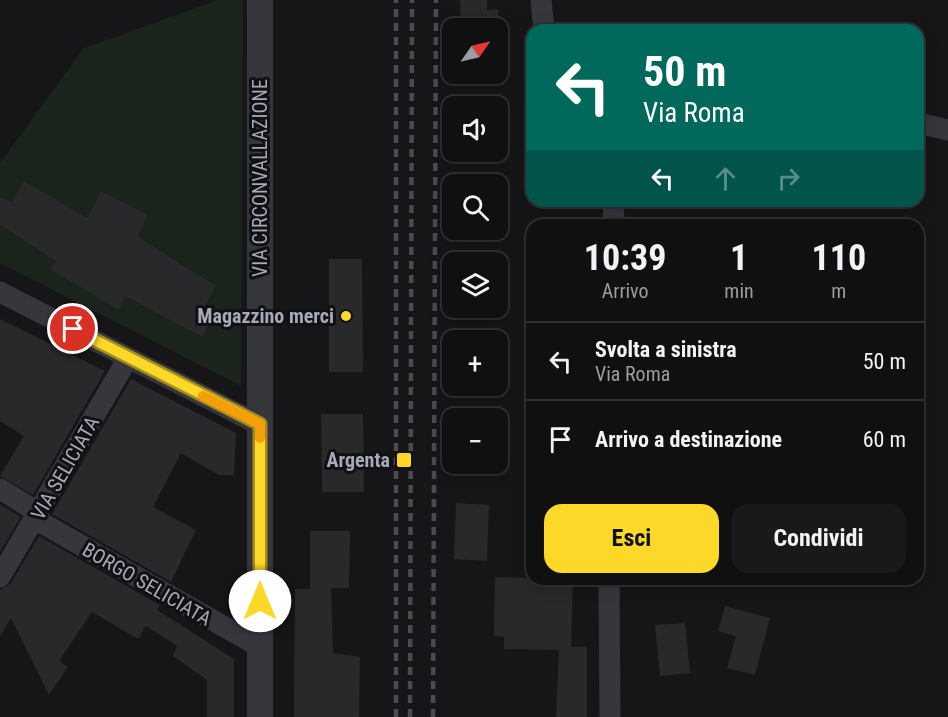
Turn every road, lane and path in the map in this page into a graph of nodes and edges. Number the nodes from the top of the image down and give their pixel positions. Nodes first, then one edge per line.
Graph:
1 (260, 0) edge
2 (542, 0) edge
3 (544, 24) edge
4 (924, 124) edge
5 (948, 129) edge
6 (0, 292) edge
7 (128, 358) junction
8 (260, 424) junction
9 (0, 489) edge
10 (37, 516) junction
11 (0, 577) edge
12 (609, 585) edge
13 (260, 647) junction
14 (260, 717) edge
15 (610, 717) edge

1 - 8 street, VIA CIRCONVALLAZIONE
2 - 3 street
4 - 5 street
6 - 7 street
7 - 8 street
7 - 10 street, VIA SELICIATA
8 - 13 street, VIA CIRCONVALLAZIONE
9 - 10 street, BORGO SELICIATA
10 - 11 street, VIA SELICIATA
10 - 13 street, BORGO SELICIATA
12 - 15 street
13 - 14 street, VIA CIRCONVALLAZIONE

